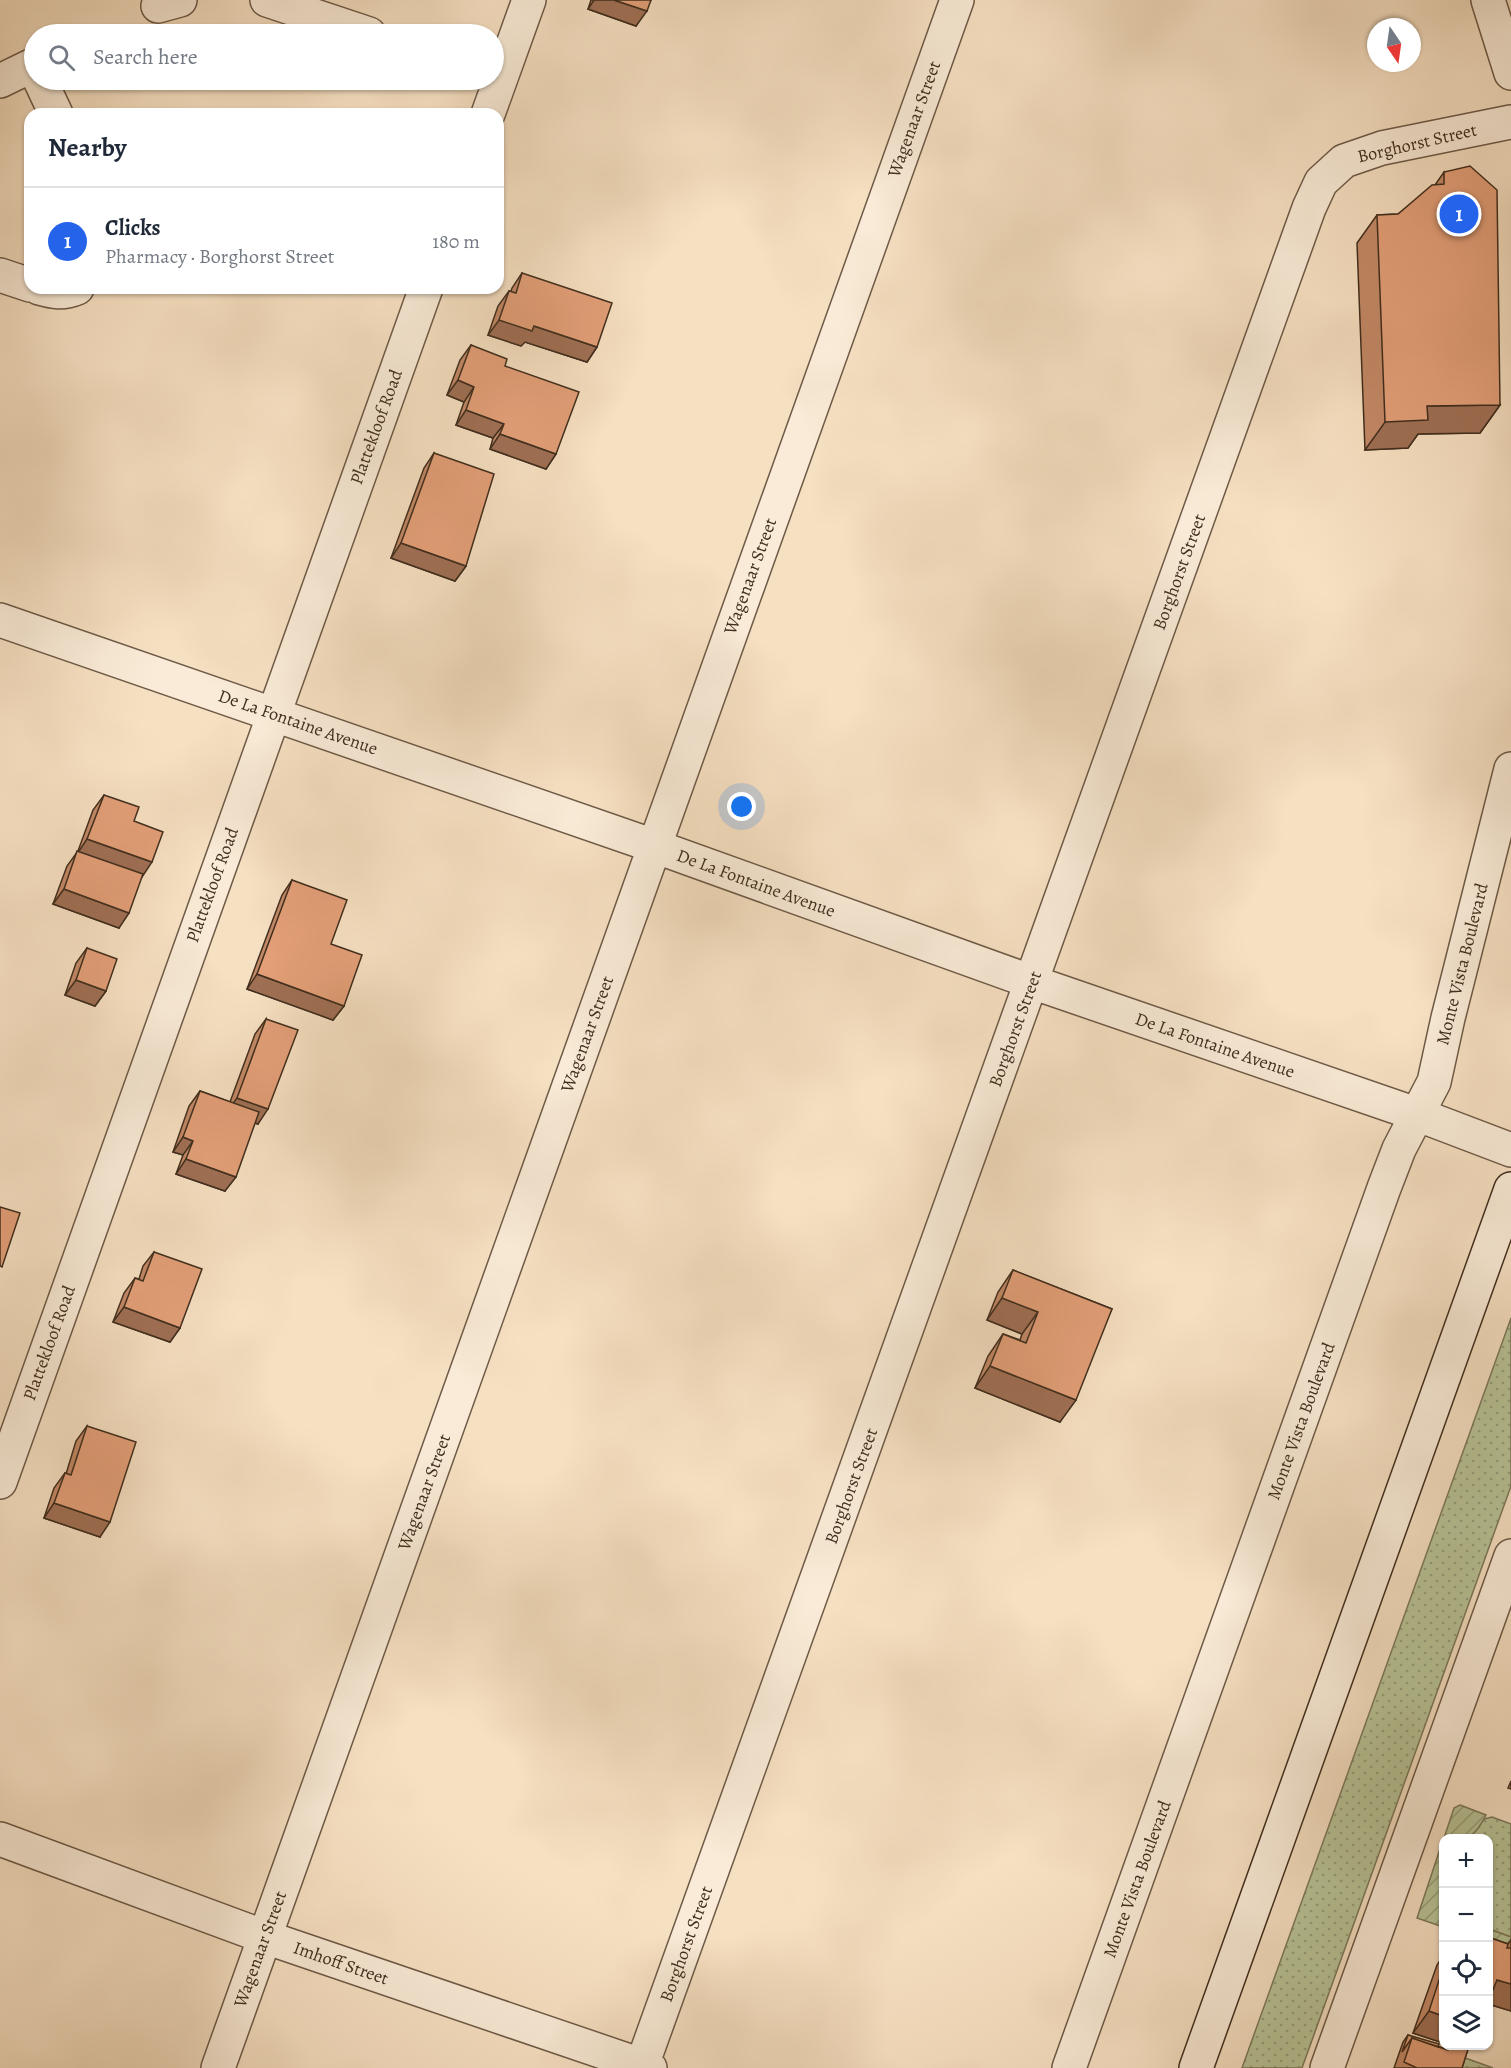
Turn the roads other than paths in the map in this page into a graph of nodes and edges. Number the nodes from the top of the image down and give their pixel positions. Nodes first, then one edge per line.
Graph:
1 (267, 0) edge
2 (529, 0) edge
3 (957, 0) edge
4 (1488, 0) edge
5 (339, 24) edge
6 (504, 61) edge
7 (24, 69) edge
8 (1511, 73) edge
9 (0, 81) edge
10 (45, 90) edge
11 (494, 90) edge
12 (53, 108) edge
13 (490, 108) edge
14 (1511, 122) edge
15 (0, 275) edge
16 (24, 283) edge
17 (424, 294) edge
18 (0, 620) edge
19 (273, 713) junction
20 (1511, 769) edge
21 (654, 846) junction
22 (1032, 982) junction
23 (1419, 1114) junction
24 (1511, 1150) edge
25 (1511, 1189) edge
26 (0, 1482) edge
27 (1511, 1556) edge
28 (0, 1839) edge
29 (265, 1937) junction
30 (644, 2067) edge
31 (218, 2068) edge
32 (1069, 2068) edge
33 (1196, 2068) edge
34 (1327, 2068) edge

1 - 5 street
2 - 6 street
3 - 21 street, Wagenaar Street
4 - 8 street
7 - 9 street
10 - 12 street
11 - 13 street
14 - 22 street, Borghorst Street
15 - 16 street
17 - 19 street, Plattekloof Road
18 - 19 street, De La Fontaine Avenue
19 - 21 street, De La Fontaine Avenue
19 - 26 street, Plattekloof Road
20 - 23 street, Monte Vista Boulevard
21 - 22 street, De La Fontaine Avenue
21 - 29 street, Wagenaar Street
22 - 23 street, De La Fontaine Avenue
22 - 30 street, Borghorst Street
23 - 24 street, De La Fontaine Avenue
23 - 32 street, Monte Vista Boulevard
25 - 33 street
27 - 34 street
28 - 29 street, Imhoff Street
29 - 30 street, Imhoff Street
29 - 31 street, Wagenaar Street

